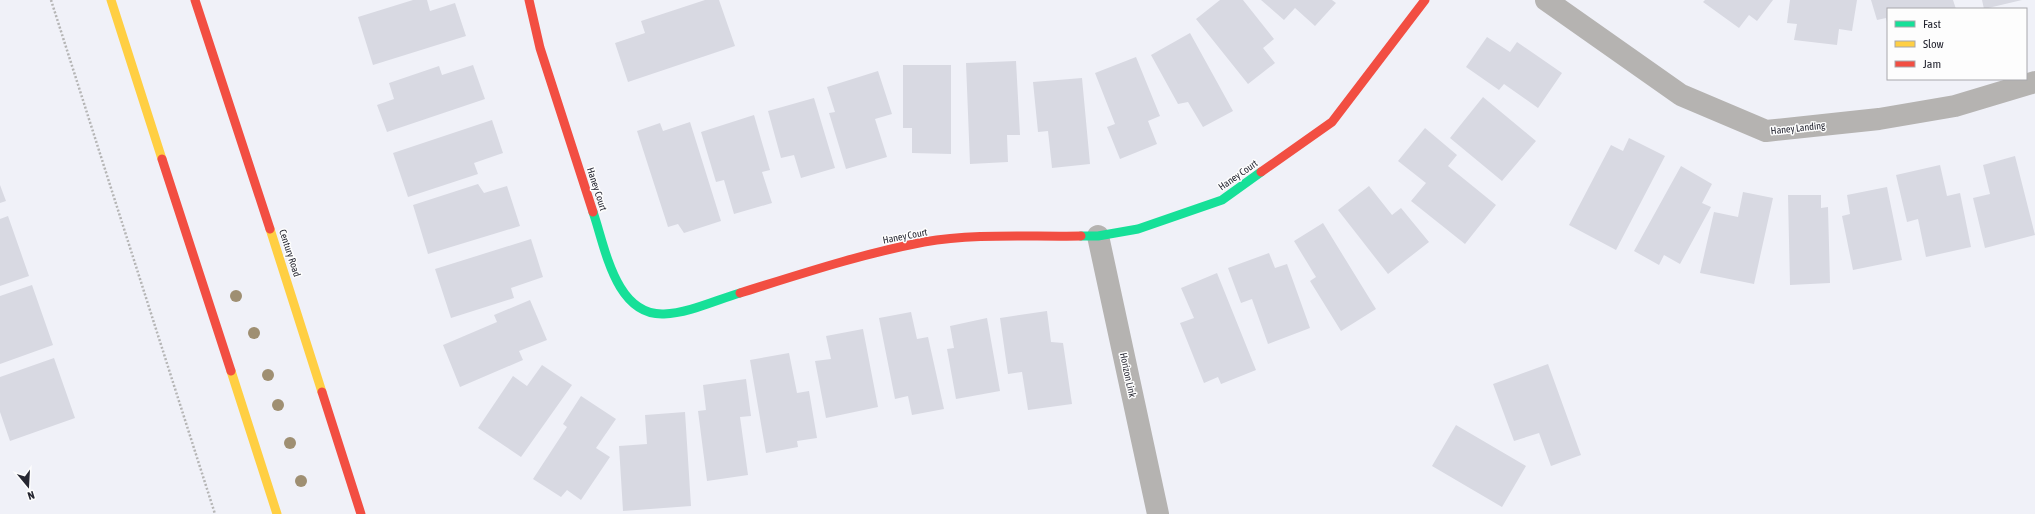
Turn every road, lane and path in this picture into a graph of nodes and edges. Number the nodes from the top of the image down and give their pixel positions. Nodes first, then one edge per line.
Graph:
1 (51, 0) edge
2 (111, 0) edge
3 (195, 0) edge
4 (529, 0) edge
5 (1425, 0) edge
6 (1546, 0) edge
7 (2035, 82) edge
8 (1098, 236) junction
9 (215, 514) edge
10 (277, 514) edge
11 (361, 514) edge
12 (1158, 514) edge

1 - 9 path
2 - 10 street
3 - 11 street, Century Road
4 - 8 street, Haney Court
5 - 8 street, Haney Court
6 - 7 street, Haney Landing
8 - 12 street, Horizon Link

